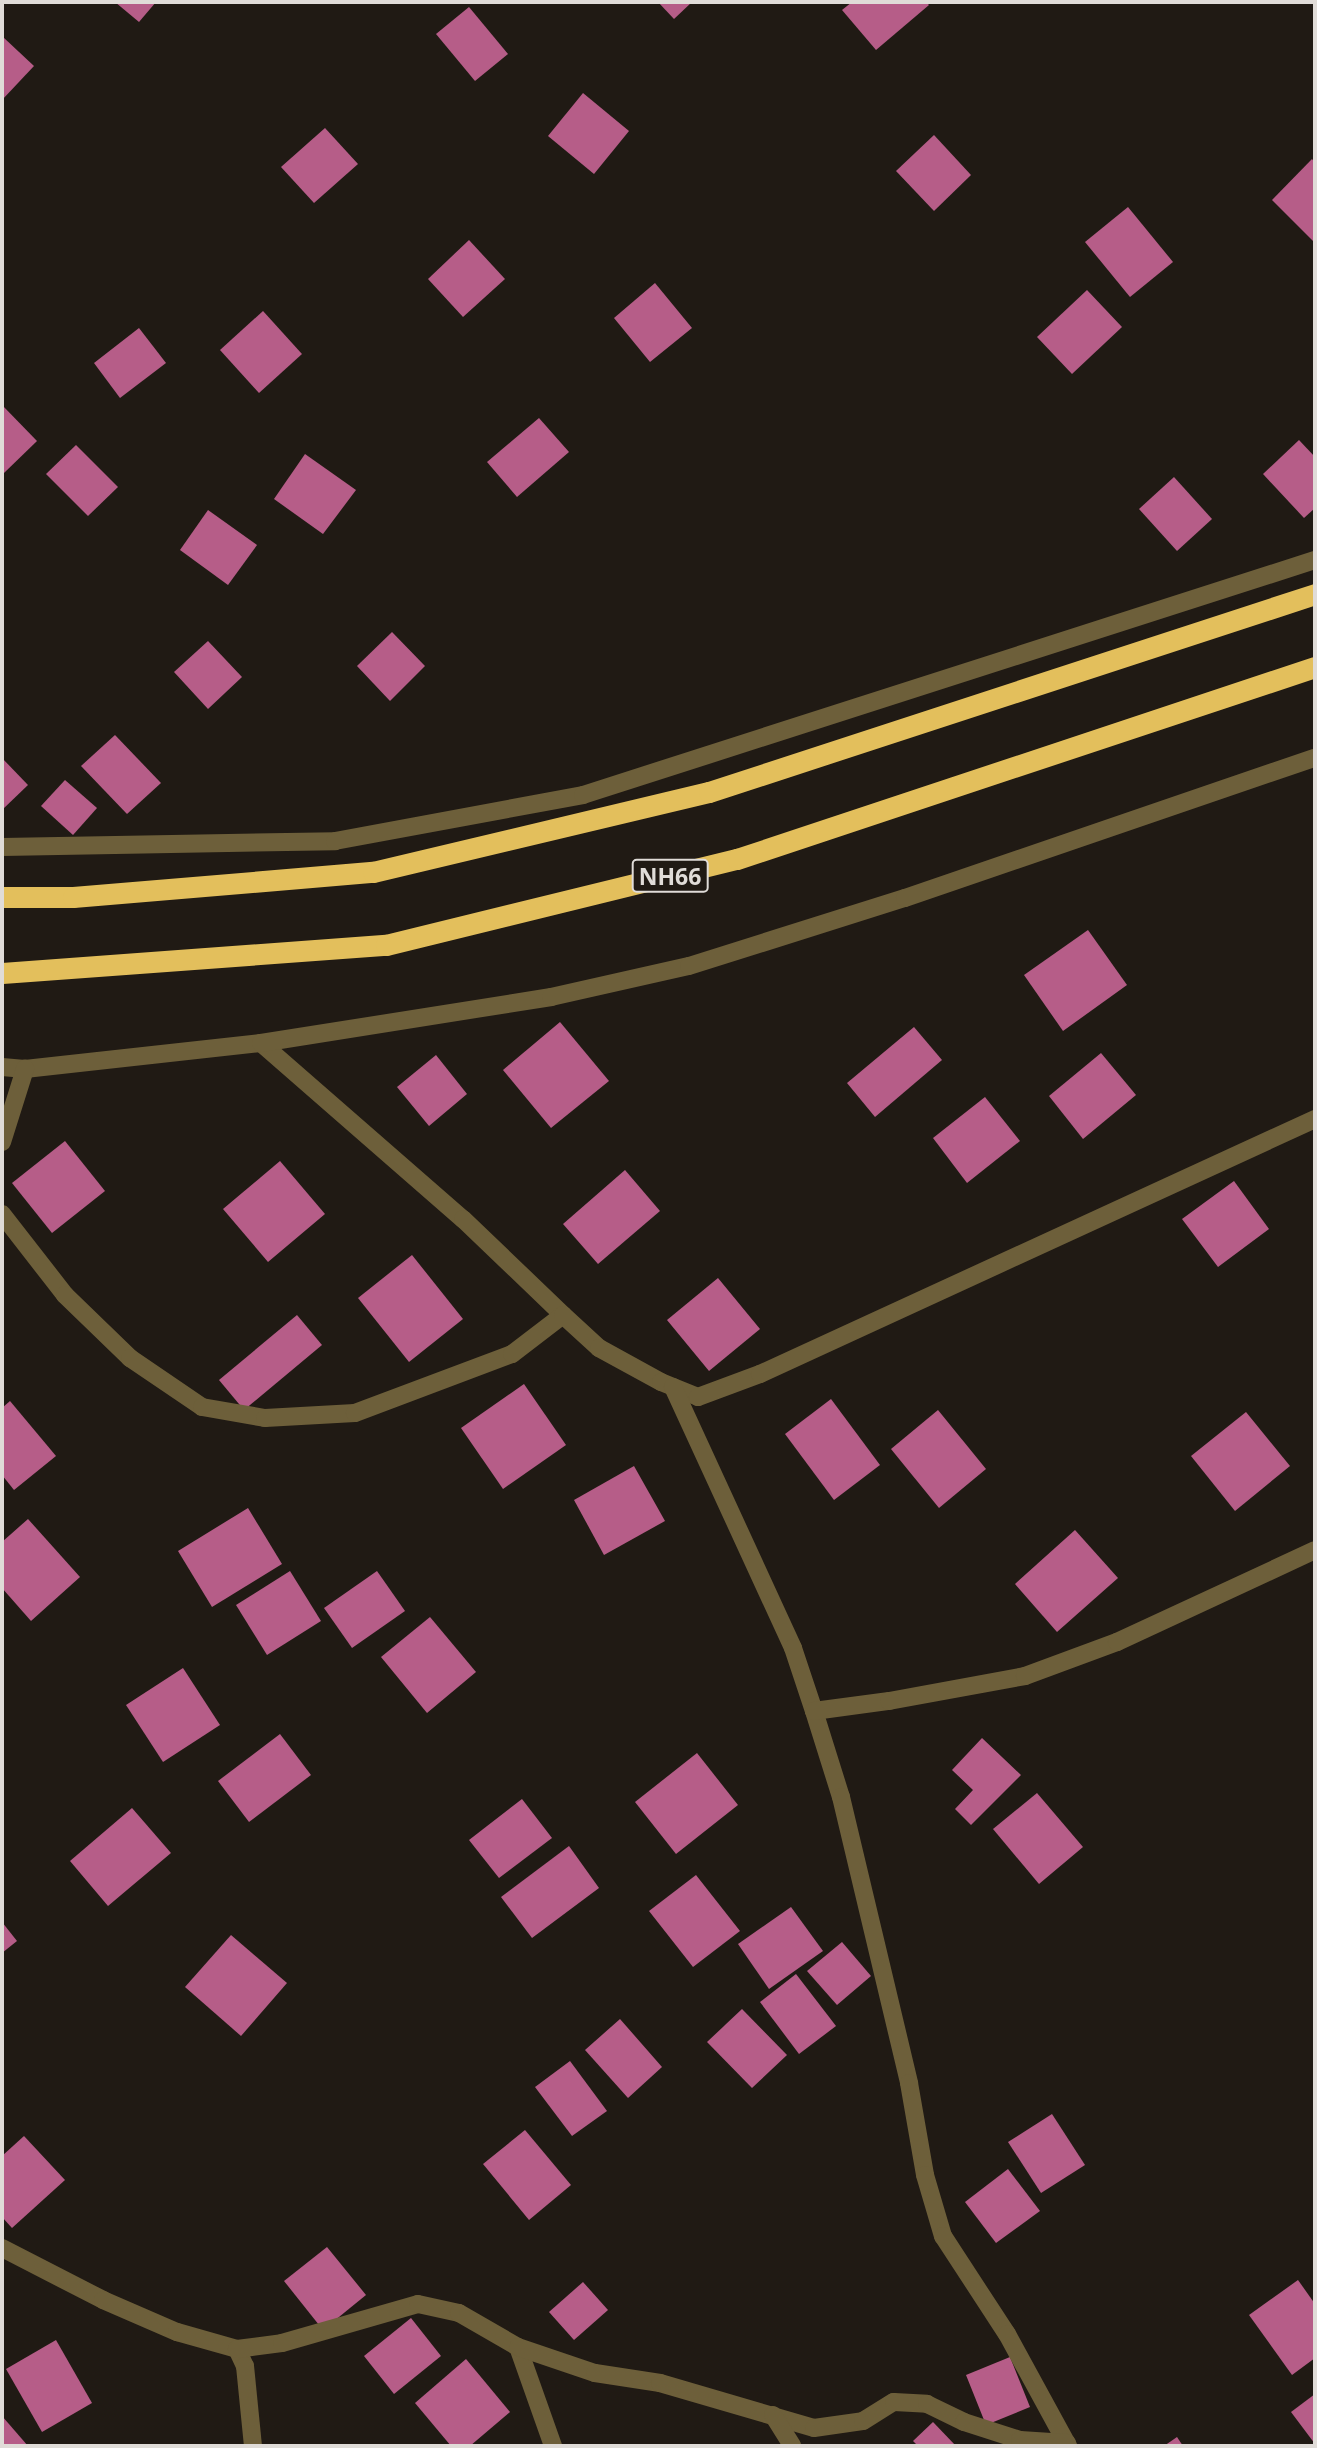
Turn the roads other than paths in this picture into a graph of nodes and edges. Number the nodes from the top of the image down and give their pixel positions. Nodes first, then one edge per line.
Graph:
1 (1315, 560) edge
2 (1315, 594) edge
3 (1315, 667) edge
4 (1315, 758) edge
5 (2, 847) edge
6 (2, 897) edge
7 (2, 972) edge
8 (261, 1043) junction
9 (2, 1068) edge
10 (25, 1069) junction
11 (1315, 1119) edge
12 (2, 1142) edge
13 (2, 1213) edge
14 (563, 1315) junction
15 (673, 1387) junction
16 (1315, 1550) edge
17 (814, 1711) junction
18 (2, 2248) edge
19 (518, 2347) junction
20 (237, 2349) junction
21 (773, 2415) junction
22 (1067, 2445) edge
23 (253, 2446) edge
24 (553, 2446) edge
25 (792, 2446) edge

1 - 5 street
2 - 6 highway
3 - 7 highway, NH66
4 - 8 street
8 - 10 street
8 - 14 street
9 - 10 street
10 - 12 street
11 - 15 street
13 - 14 street
14 - 15 street
15 - 17 street
16 - 17 street
17 - 22 street
18 - 20 street
19 - 20 street
19 - 21 street
19 - 24 street
20 - 23 street
21 - 22 street
21 - 25 street

